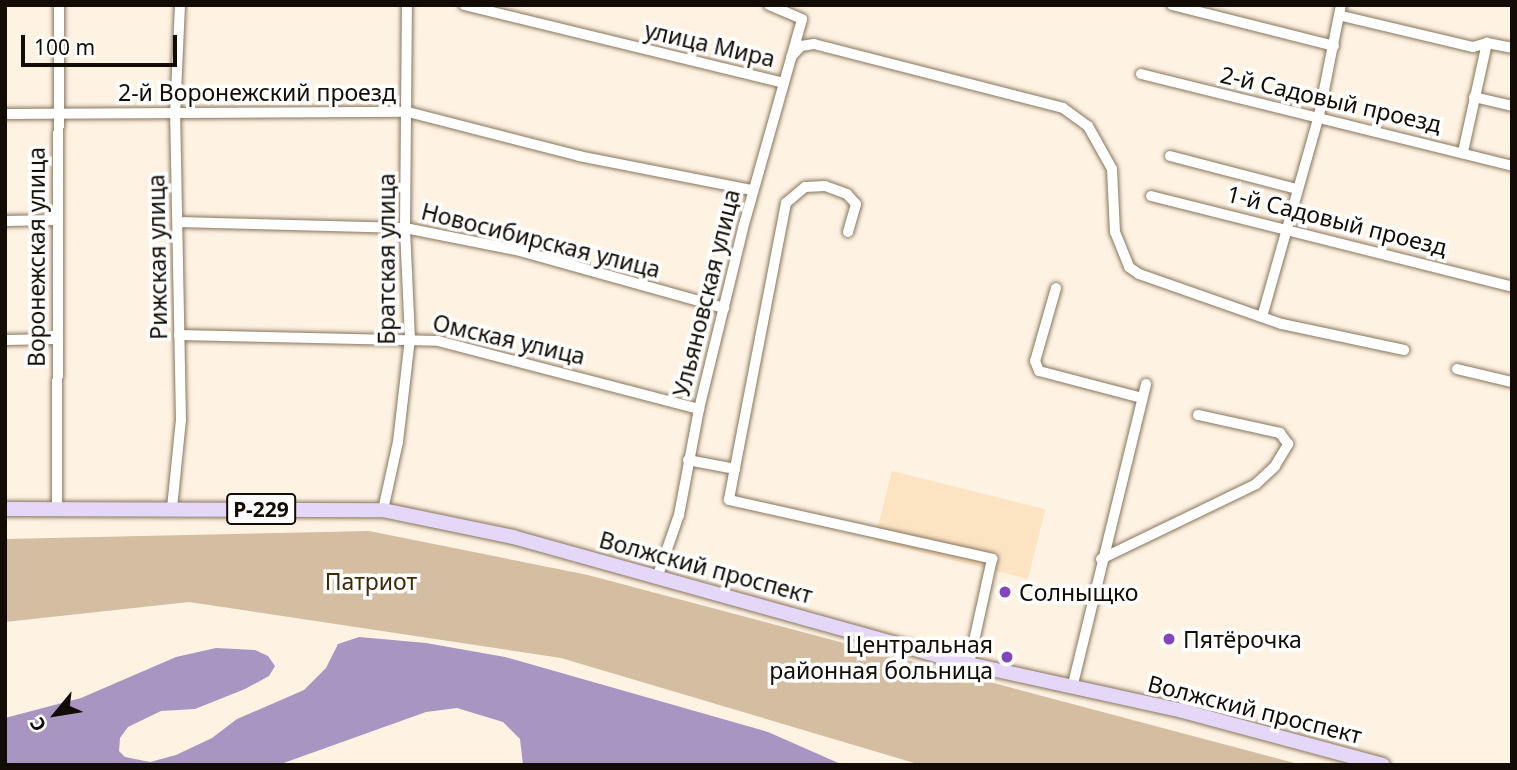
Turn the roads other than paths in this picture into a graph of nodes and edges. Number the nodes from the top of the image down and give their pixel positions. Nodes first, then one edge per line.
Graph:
1 (59, 5) edge
2 (180, 5) edge
3 (407, 5) edge
4 (464, 5) edge
5 (769, 5) edge
6 (1172, 5) edge
7 (1341, 10) edge
8 (1487, 43) junction
9 (1334, 46) junction
10 (1512, 48) edge
11 (791, 57) junction
12 (1141, 74) dead end
13 (784, 83) junction
14 (1474, 97) junction
15 (1512, 106) edge
16 (408, 111) junction
17 (58, 113) junction
18 (5, 114) edge
19 (175, 114) junction
20 (1319, 115) junction
21 (1463, 152) junction
22 (1170, 156) dead end
23 (1512, 166) edge
24 (1297, 189) junction
25 (753, 190) junction
26 (1151, 196) dead end
27 (57, 220) junction
28 (5, 221) edge
29 (178, 222) junction
30 (1286, 227) junction
31 (405, 228) junction
32 (848, 232) dead end
33 (1512, 287) edge
34 (1055, 288) dead end
35 (723, 308) junction
36 (1262, 317) junction
37 (179, 335) junction
38 (410, 338) junction
39 (57, 339) junction
40 (5, 340) edge
41 (1404, 350) dead end
42 (1457, 369) dead end
43 (1512, 382) edge
44 (1146, 384) dead end
45 (1142, 398) junction
46 (699, 409) junction
47 (1198, 415) dead end
48 (688, 460) junction
49 (736, 469) junction
50 (172, 508) junction
51 (5, 509) edge
52 (57, 509) junction
53 (383, 510) junction
54 (1101, 559) junction
55 (657, 578) junction
56 (969, 664) junction
57 (1072, 688) junction
58 (1383, 765) edge

1 - 17 street, Воронежская улица
2 - 19 street, Рижская улица
3 - 16 street, Братская улица
4 - 13 street, улица Мира
5 - 11 street, Ульяновская улица
6 - 9 street
7 - 8 street
7 - 9 street
8 - 10 street
8 - 14 street
9 - 20 street
11 - 13 street, Ульяновская улица
11 - 36 street
12 - 20 street, 2-й Садовый проезд
13 - 25 street, Ульяновская улица
14 - 15 street
14 - 21 street
16 - 19 street, 2-й Воронежский проезд
16 - 25 street, 2-й Воронежский проезд
16 - 31 street, Братская улица
17 - 18 street, 2-й Воронежский проезд
17 - 19 street, 2-й Воронежский проезд
17 - 27 street, Воронежская улица
19 - 29 street, Рижская улица
20 - 21 street, 2-й Садовый проезд
20 - 24 street
21 - 23 street, 2-й Садовый проезд
22 - 24 street
24 - 30 street
25 - 35 street, Ульяновская улица
26 - 30 street, 1-й Садовый проезд
27 - 28 street
27 - 39 street, Воронежская улица
29 - 31 street, Новосибирская улица
29 - 37 street, Рижская улица
30 - 33 street, 1-й Садовый проезд
30 - 36 street
31 - 35 street, Новосибирская улица
31 - 38 street, Братская улица
32 - 49 street
34 - 45 street
35 - 46 street, Ульяновская улица
36 - 41 street
37 - 38 street, Омская улица
37 - 50 street, Рижская улица
38 - 46 street, Омская улица
38 - 53 street, Братская улица
39 - 40 street
39 - 52 street, Воронежская улица
42 - 43 street
44 - 45 street
45 - 54 street
46 - 48 street, Ульяновская улица
47 - 54 street
48 - 49 street
48 - 55 street, Ульяновская улица
49 - 56 street
50 - 52 main road, Волжский проспект / Р-229
50 - 53 main road, Волжский проспект / Р-229
51 - 52 main road, Волжский проспект / Р-229
53 - 55 main road, Волжский проспект / Р-229
54 - 57 street
55 - 56 main road, Волжский проспект / Р-229
56 - 57 main road, Волжский проспект / Р-229
57 - 58 main road, Волжский проспект / Р-229

